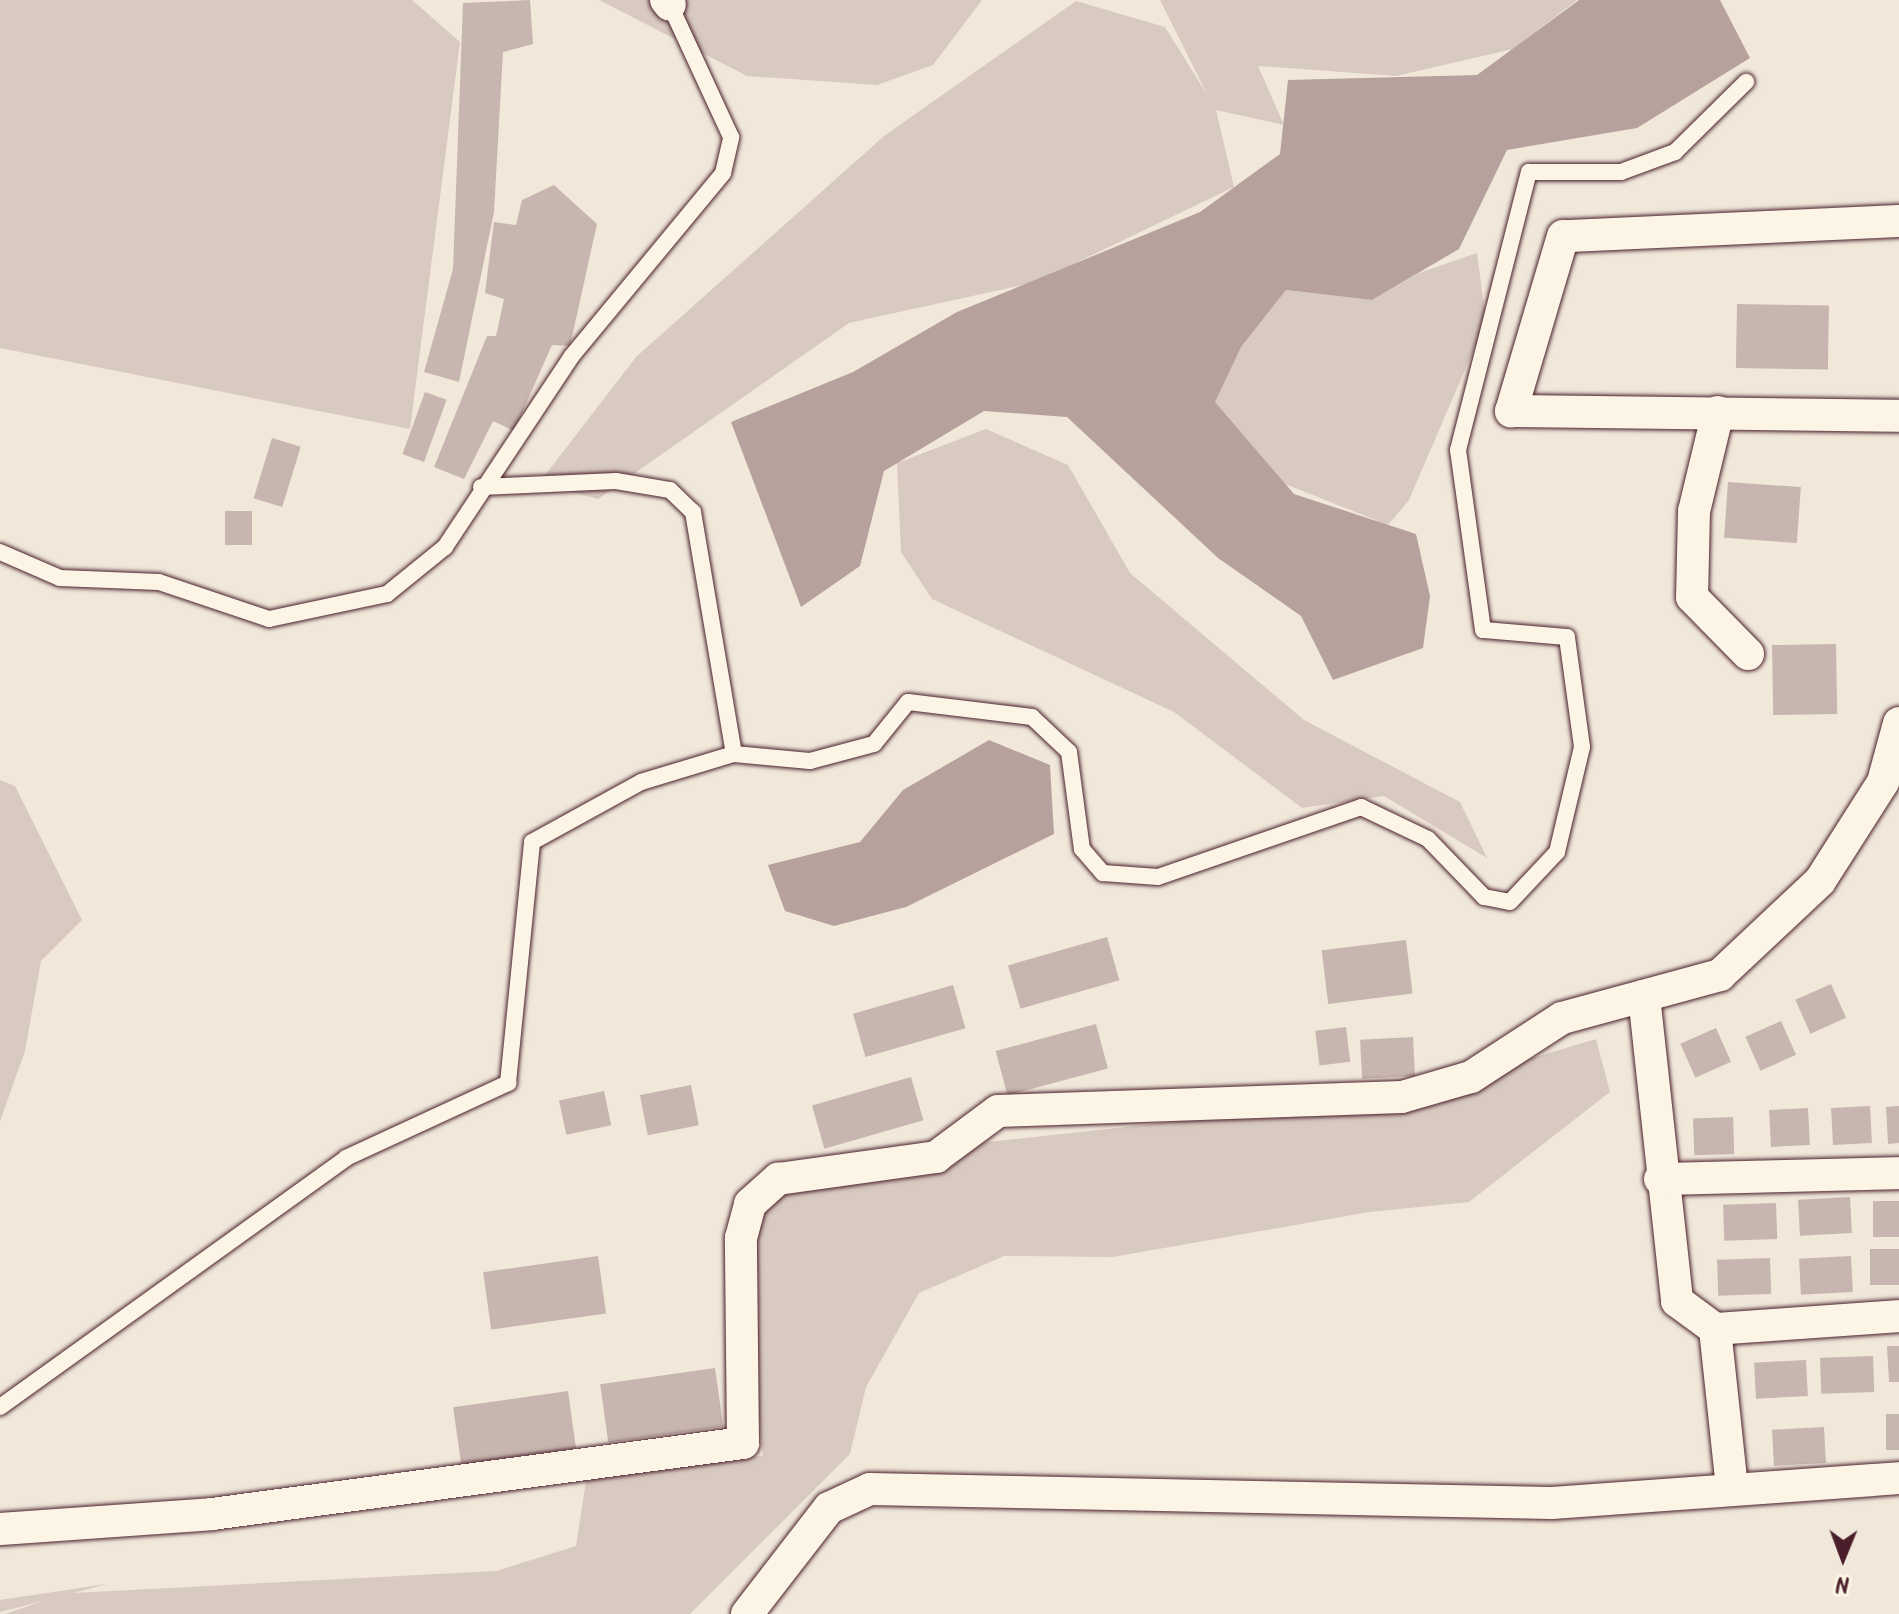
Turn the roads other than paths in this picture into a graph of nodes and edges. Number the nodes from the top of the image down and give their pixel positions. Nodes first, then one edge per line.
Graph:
1 (668, 2) edge
2 (1746, 82) dead end
3 (1899, 221) edge
4 (1718, 412) junction
5 (1899, 416) edge
6 (481, 487) junction
7 (0, 552) edge
8 (1748, 654) dead end
9 (1899, 723) edge
10 (734, 754) junction
11 (1644, 996) junction
12 (1899, 1173) edge
13 (1660, 1179) junction
14 (1899, 1316) edge
15 (1715, 1329) junction
16 (0, 1407) edge
17 (1899, 1478) edge
18 (1732, 1488) junction
19 (0, 1529) edge
20 (747, 1614) edge

1 - 6 lane
2 - 10 lane
3 - 4 street
4 - 5 street
4 - 8 street
6 - 7 lane
6 - 10 lane
9 - 11 street
10 - 16 lane
11 - 13 street
11 - 19 street
12 - 13 street
13 - 15 street
14 - 15 street
15 - 18 street
17 - 18 street
18 - 20 street

